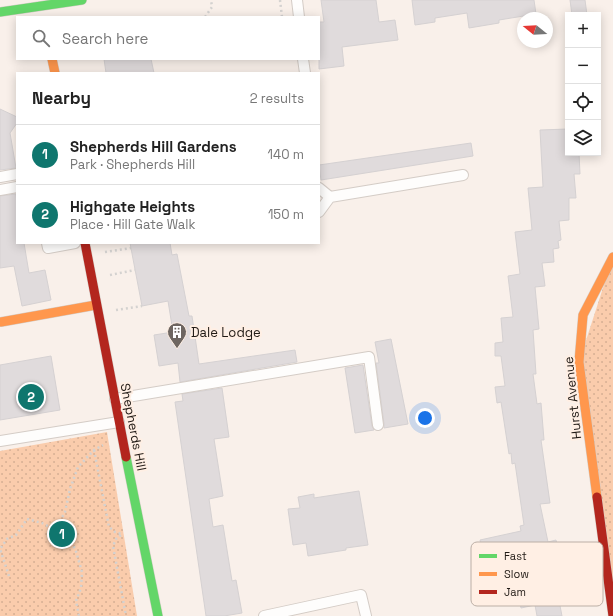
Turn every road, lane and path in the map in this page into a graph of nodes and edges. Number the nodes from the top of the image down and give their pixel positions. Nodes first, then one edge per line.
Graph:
1 (82, 0) edge
2 (211, 0) edge
3 (280, 0) edge
4 (297, 0) edge
5 (42, 3) edge
6 (0, 12) edge
7 (44, 16) edge
8 (206, 16) edge
9 (282, 16) edge
10 (299, 16) edge
11 (52, 60) edge
12 (303, 60) edge
13 (55, 72) edge
14 (305, 72) edge
15 (16, 174) edge
16 (463, 175) dead end
17 (0, 177) edge
18 (16, 187) edge
19 (320, 189) edge
20 (0, 190) edge
21 (330, 197) junction
22 (320, 211) edge
23 (46, 244) edge
24 (70, 244) edge
25 (85, 244) edge
26 (131, 248) dead end
27 (87, 255) junction
28 (613, 257) edge
29 (135, 270) dead end
30 (92, 279) junction
31 (142, 306) dead end
32 (97, 309) junction
33 (1, 322) dead end
34 (115, 399) junction
35 (119, 422) junction
36 (378, 425) dead end
37 (0, 441) edge
38 (102, 446) dead end
39 (94, 450) junction
40 (55, 530) junction
41 (9, 576) dead end
42 (79, 616) edge
43 (126, 616) edge
44 (158, 616) edge
45 (264, 616) edge
46 (366, 616) edge
47 (613, 616) edge

1 - 5 street
2 - 8 path
3 - 9 path
4 - 10 lane
5 - 6 street
5 - 7 street
11 - 13 street
12 - 14 lane
15 - 17 lane
16 - 21 lane
18 - 20 lane
19 - 21 lane
21 - 22 lane
23 - 24 lane
25 - 27 street, Shepherds Hill
26 - 27 path
27 - 30 street, Shepherds Hill
28 - 47 street, Hurst Avenue
29 - 30 path
30 - 32 street, Shepherds Hill
31 - 32 path
32 - 33 street
32 - 34 street, Shepherds Hill
34 - 35 street, Shepherds Hill
34 - 36 lane
35 - 37 lane
35 - 44 street, Shepherds Hill
38 - 39 path
39 - 40 path
39 - 43 path
40 - 41 path
40 - 42 path
45 - 46 lane

